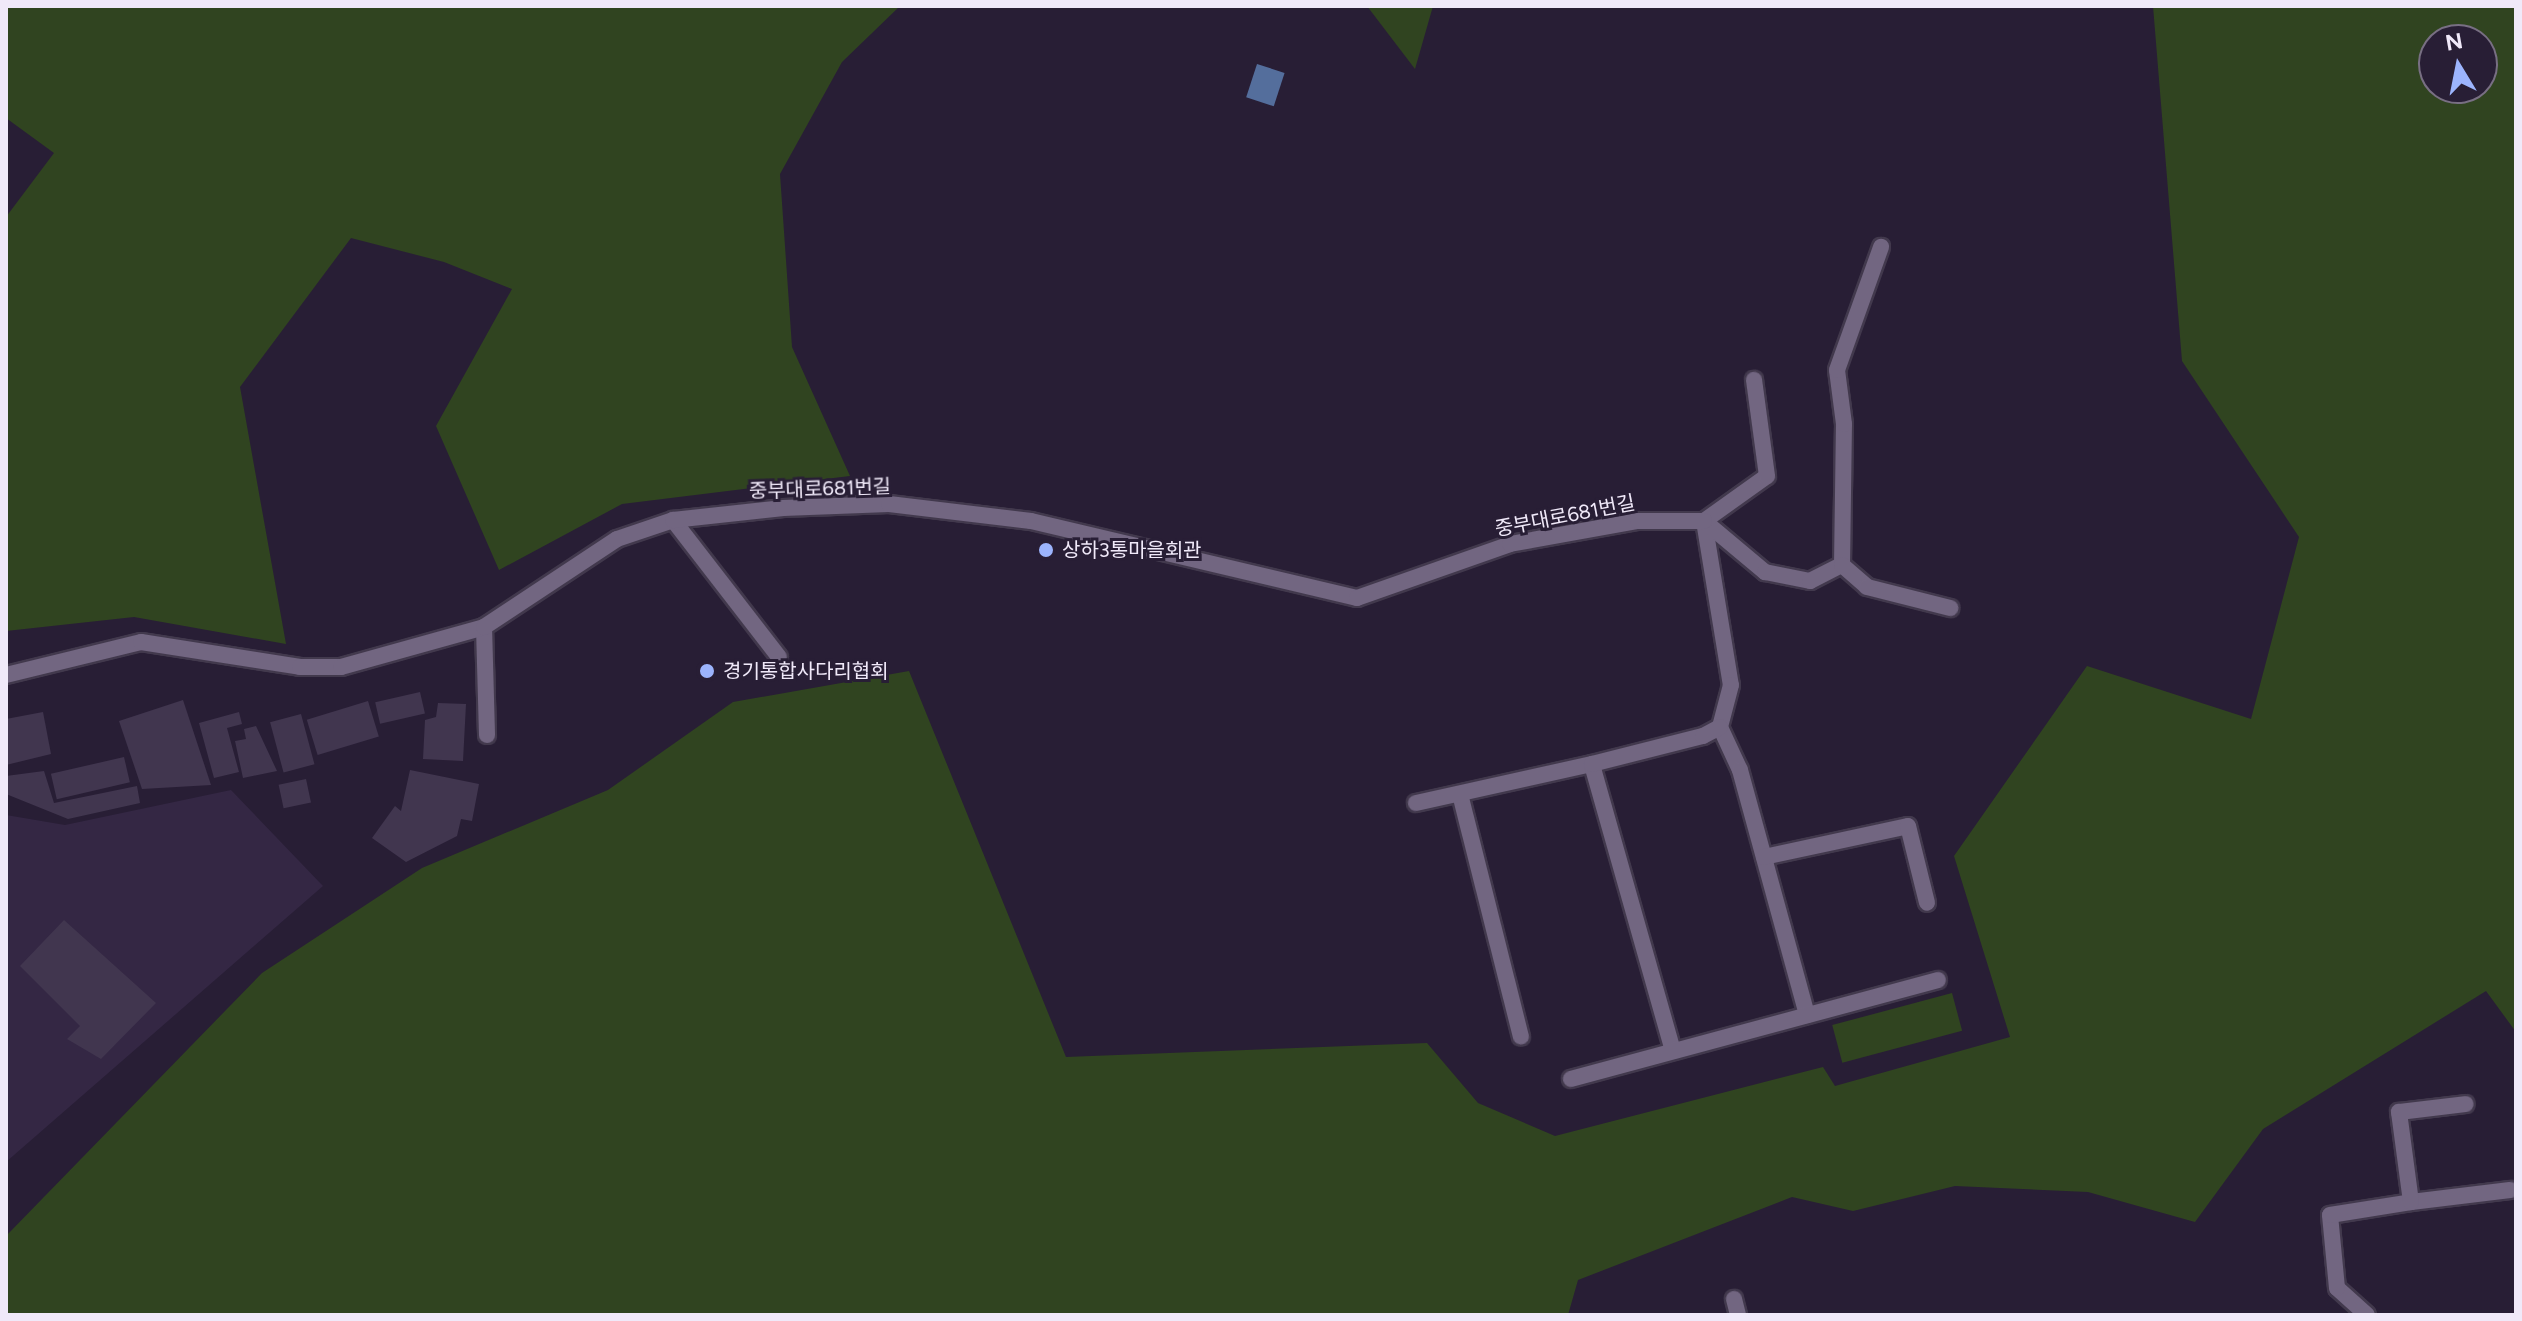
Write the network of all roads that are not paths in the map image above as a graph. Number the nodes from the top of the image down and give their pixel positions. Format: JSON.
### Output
{"nodes":[{"id":1,"x":1881,"y":247,"type":"dead end"},
{"id":2,"x":1754,"y":380,"type":"dead end"},
{"id":3,"x":673,"y":520,"type":"junction"},
{"id":4,"x":1704,"y":521,"type":"junction"},
{"id":5,"x":1842,"y":565,"type":"junction"},
{"id":6,"x":1950,"y":608,"type":"dead end"},
{"id":7,"x":484,"y":627,"type":"junction"},
{"id":8,"x":779,"y":657,"type":"dead end"},
{"id":9,"x":6,"y":675,"type":"edge"},
{"id":10,"x":1720,"y":727,"type":"junction"},
{"id":11,"x":487,"y":735,"type":"dead end"},
{"id":12,"x":1592,"y":764,"type":"junction"},
{"id":13,"x":1460,"y":794,"type":"junction"},
{"id":14,"x":1416,"y":803,"type":"dead end"},
{"id":15,"x":1764,"y":857,"type":"junction"},
{"id":16,"x":1927,"y":903,"type":"dead end"},
{"id":17,"x":1938,"y":980,"type":"dead end"},
{"id":18,"x":1807,"y":1015,"type":"junction"},
{"id":19,"x":1521,"y":1036,"type":"dead end"},
{"id":20,"x":1673,"y":1051,"type":"junction"},
{"id":21,"x":1571,"y":1079,"type":"dead end"},
{"id":22,"x":2466,"y":1104,"type":"dead end"},
{"id":23,"x":2510,"y":1190,"type":"dead end"},
{"id":24,"x":2411,"y":1202,"type":"junction"},
{"id":25,"x":2367,"y":1315,"type":"edge"}],
"edges":[{"from":1,"to":5,"type":"street"},
{"from":2,"to":4,"type":"street"},
{"from":3,"to":4,"type":"street","name":"중부대로681번길"},
{"from":3,"to":7,"type":"street","name":"중부대로681번길"},
{"from":3,"to":8,"type":"street"},
{"from":4,"to":5,"type":"street"},
{"from":4,"to":10,"type":"street"},
{"from":5,"to":6,"type":"street"},
{"from":7,"to":9,"type":"street","name":"중부대로681번길"},
{"from":7,"to":11,"type":"street"},
{"from":10,"to":12,"type":"street"},
{"from":10,"to":15,"type":"street"},
{"from":12,"to":13,"type":"street"},
{"from":12,"to":20,"type":"street"},
{"from":13,"to":14,"type":"street"},
{"from":13,"to":19,"type":"street"},
{"from":15,"to":16,"type":"street"},
{"from":15,"to":18,"type":"street"},
{"from":17,"to":18,"type":"street"},
{"from":18,"to":20,"type":"street"},
{"from":20,"to":21,"type":"street"},
{"from":22,"to":24,"type":"street"},
{"from":23,"to":24,"type":"street"},
{"from":24,"to":25,"type":"street"}]}
